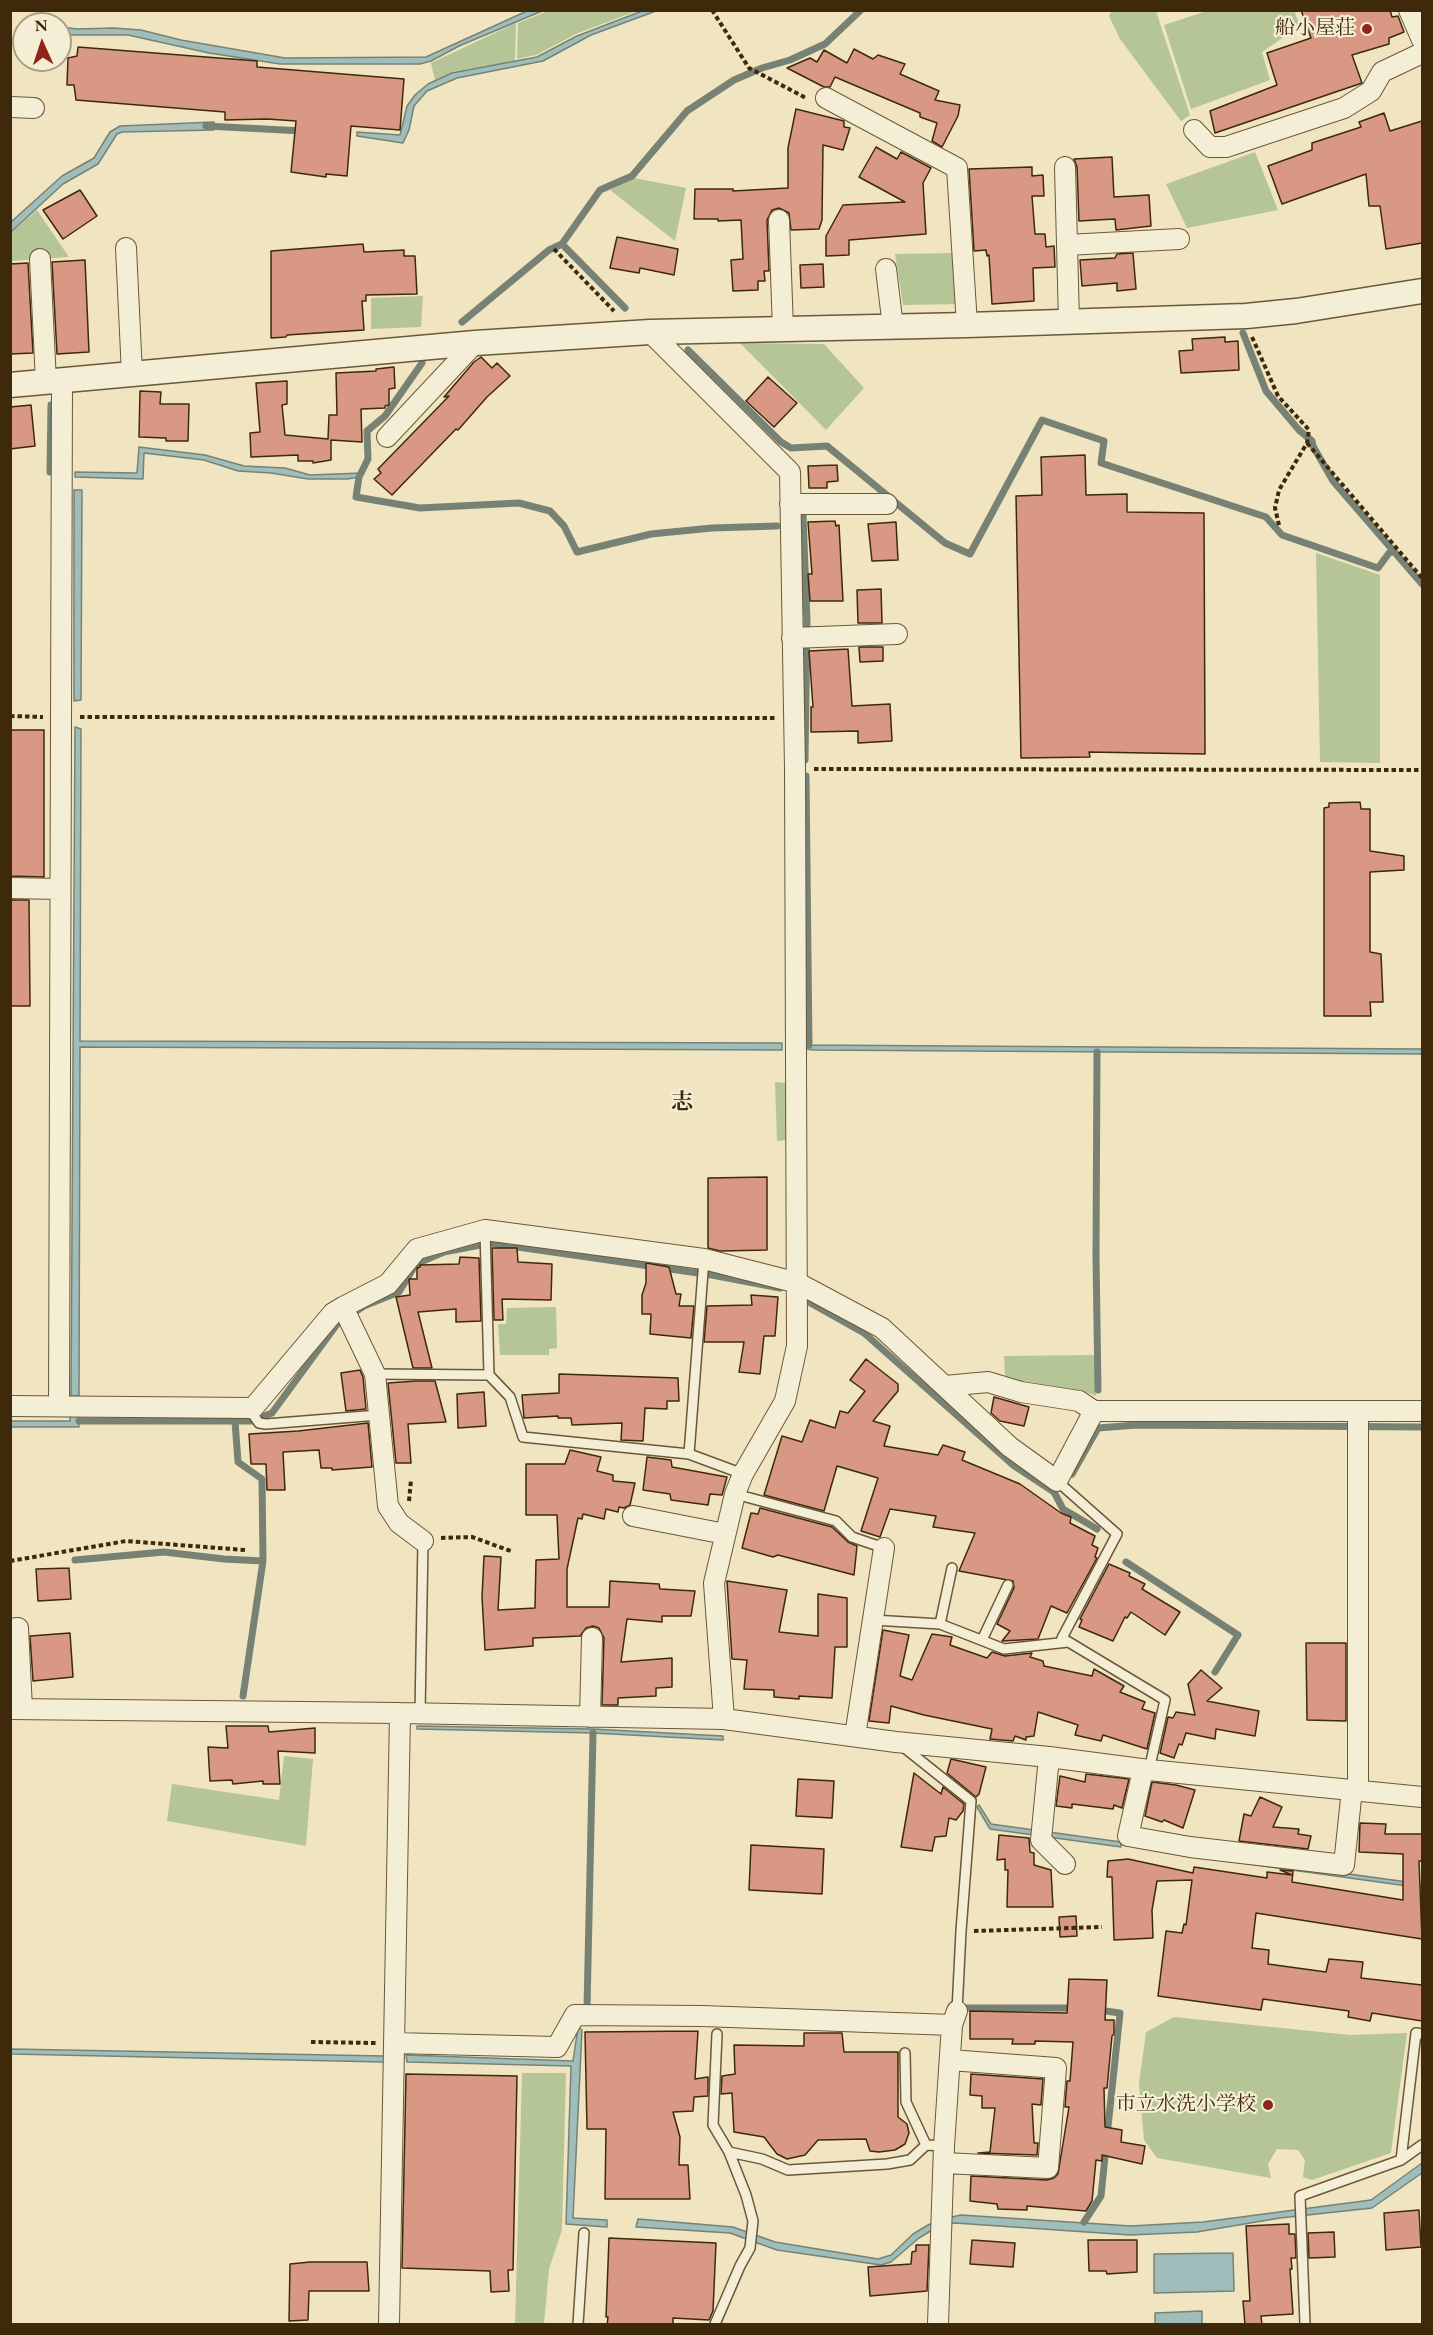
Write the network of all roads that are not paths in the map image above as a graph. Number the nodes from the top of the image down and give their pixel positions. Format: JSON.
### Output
{"nodes":[{"id":1,"x":1409,"y":10,"type":"edge"},
{"id":2,"x":1422,"y":40,"type":"edge"},
{"id":3,"x":1422,"y":53,"type":"edge"},
{"id":4,"x":819,"y":100,"type":"road end"},
{"id":5,"x":10,"y":107,"type":"edge"},
{"id":6,"x":34,"y":108,"type":"dead end"},
{"id":7,"x":1194,"y":130,"type":"dead end"},
{"id":8,"x":1065,"y":167,"type":"dead end"},
{"id":9,"x":779,"y":220,"type":"dead end"},
{"id":10,"x":1179,"y":239,"type":"dead end"},
{"id":11,"x":1067,"y":245,"type":"junction"},
{"id":12,"x":126,"y":248,"type":"dead end"},
{"id":13,"x":40,"y":259,"type":"dead end"},
{"id":14,"x":886,"y":269,"type":"dead end"},
{"id":15,"x":1422,"y":291,"type":"edge"},
{"id":16,"x":1069,"y":322,"type":"junction"},
{"id":17,"x":967,"y":326,"type":"junction"},
{"id":18,"x":893,"y":327,"type":"junction"},
{"id":19,"x":783,"y":329,"type":"junction"},
{"id":20,"x":640,"y":332,"type":"junction"},
{"id":21,"x":475,"y":343,"type":"junction"},
{"id":22,"x":132,"y":374,"type":"junction"},
{"id":23,"x":54,"y":382,"type":"junction"},
{"id":24,"x":10,"y":386,"type":"edge"},
{"id":25,"x":387,"y":437,"type":"dead end"},
{"id":26,"x":790,"y":504,"type":"junction"},
{"id":27,"x":887,"y":504,"type":"dead end"},
{"id":28,"x":897,"y":634,"type":"dead end"},
{"id":29,"x":792,"y":638,"type":"junction"},
{"id":30,"x":10,"y":888,"type":"edge"},
{"id":31,"x":60,"y":890,"type":"junction"},
{"id":32,"x":484,"y":1230,"type":"junction"},
{"id":33,"x":704,"y":1259,"type":"junction"},
{"id":34,"x":798,"y":1283,"type":"junction"},
{"id":35,"x":343,"y":1307,"type":"junction"},
{"id":36,"x":375,"y":1374,"type":"junction"},
{"id":37,"x":489,"y":1375,"type":"junction"},
{"id":38,"x":945,"y":1386,"type":"junction"},
{"id":39,"x":10,"y":1406,"type":"edge"},
{"id":40,"x":59,"y":1406,"type":"junction"},
{"id":41,"x":253,"y":1408,"type":"junction"},
{"id":42,"x":1094,"y":1411,"type":"junction"},
{"id":43,"x":1358,"y":1411,"type":"junction"},
{"id":44,"x":1422,"y":1411,"type":"edge"},
{"id":45,"x":379,"y":1415,"type":"junction"},
{"id":46,"x":688,"y":1454,"type":"junction"},
{"id":47,"x":743,"y":1474,"type":"junction"},
{"id":48,"x":1057,"y":1481,"type":"junction"},
{"id":49,"x":735,"y":1494,"type":"junction"},
{"id":50,"x":633,"y":1516,"type":"dead end"},
{"id":51,"x":725,"y":1534,"type":"junction"},
{"id":52,"x":423,"y":1541,"type":"joint"},
{"id":53,"x":884,"y":1548,"type":"joint"},
{"id":54,"x":952,"y":1568,"type":"dead end"},
{"id":55,"x":1008,"y":1585,"type":"dead end"},
{"id":56,"x":873,"y":1620,"type":"junction"},
{"id":57,"x":940,"y":1624,"type":"junction"},
{"id":58,"x":10,"y":1629,"type":"edge"},
{"id":59,"x":592,"y":1638,"type":"dead end"},
{"id":60,"x":982,"y":1640,"type":"junction"},
{"id":61,"x":1068,"y":1642,"type":"junction"},
{"id":62,"x":16,"y":1709,"type":"edge"},
{"id":63,"x":400,"y":1713,"type":"junction"},
{"id":64,"x":420,"y":1713,"type":"junction"},
{"id":65,"x":590,"y":1717,"type":"junction"},
{"id":66,"x":724,"y":1719,"type":"junction"},
{"id":67,"x":855,"y":1736,"type":"junction"},
{"id":68,"x":896,"y":1742,"type":"junction"},
{"id":69,"x":1049,"y":1757,"type":"junction"},
{"id":70,"x":1146,"y":1770,"type":"junction"},
{"id":71,"x":1355,"y":1790,"type":"junction"},
{"id":72,"x":1422,"y":1797,"type":"edge"},
{"id":73,"x":1065,"y":1864,"type":"dead end"},
{"id":74,"x":955,"y":2018,"type":"junction"},
{"id":75,"x":717,"y":2034,"type":"dead end"},
{"id":76,"x":1422,"y":2034,"type":"edge"},
{"id":77,"x":394,"y":2043,"type":"junction"},
{"id":78,"x":905,"y":2053,"type":"dead end"},
{"id":79,"x":950,"y":2060,"type":"junction"},
{"id":80,"x":1422,"y":2145,"type":"edge"},
{"id":81,"x":938,"y":2151,"type":"junction"},
{"id":82,"x":729,"y":2152,"type":"junction"},
{"id":83,"x":1401,"y":2160,"type":"junction"},
{"id":84,"x":584,"y":2233,"type":"dead end"},
{"id":85,"x":389,"y":2325,"type":"edge"},
{"id":86,"x":578,"y":2325,"type":"edge"},
{"id":87,"x":715,"y":2325,"type":"edge"},
{"id":88,"x":938,"y":2325,"type":"edge"},
{"id":89,"x":1305,"y":2325,"type":"edge"}],
"edges":[{"from":1,"to":2,"type":"street"},
{"from":3,"to":7,"type":"street"},
{"from":4,"to":17,"type":"street"},
{"from":5,"to":6,"type":"street"},
{"from":8,"to":11,"type":"street"},
{"from":9,"to":19,"type":"street"},
{"from":10,"to":11,"type":"street"},
{"from":11,"to":16,"type":"street"},
{"from":12,"to":22,"type":"street"},
{"from":13,"to":23,"type":"street"},
{"from":14,"to":18,"type":"street"},
{"from":15,"to":16,"type":"street"},
{"from":16,"to":17,"type":"street"},
{"from":17,"to":18,"type":"street"},
{"from":18,"to":19,"type":"street"},
{"from":19,"to":20,"type":"street"},
{"from":20,"to":21,"type":"street"},
{"from":20,"to":26,"type":"street"},
{"from":21,"to":22,"type":"street"},
{"from":21,"to":25,"type":"street"},
{"from":22,"to":23,"type":"street"},
{"from":23,"to":24,"type":"street"},
{"from":23,"to":31,"type":"street"},
{"from":26,"to":27,"type":"street"},
{"from":26,"to":29,"type":"street"},
{"from":28,"to":29,"type":"street"},
{"from":29,"to":34,"type":"street"},
{"from":30,"to":31,"type":"street"},
{"from":31,"to":40,"type":"street"},
{"from":32,"to":33,"type":"street"},
{"from":32,"to":35,"type":"street"},
{"from":32,"to":37,"type":"lane"},
{"from":33,"to":34,"type":"street"},
{"from":33,"to":46,"type":"lane"},
{"from":34,"to":38,"type":"street"},
{"from":34,"to":47,"type":"street"},
{"from":35,"to":36,"type":"street"},
{"from":35,"to":41,"type":"street"},
{"from":36,"to":37,"type":"lane"},
{"from":36,"to":45,"type":"street"},
{"from":37,"to":46,"type":"lane"},
{"from":38,"to":42,"type":"street"},
{"from":38,"to":48,"type":"street"},
{"from":39,"to":40,"type":"street"},
{"from":40,"to":41,"type":"street"},
{"from":41,"to":45,"type":"lane"},
{"from":42,"to":43,"type":"street"},
{"from":42,"to":48,"type":"street"},
{"from":43,"to":44,"type":"street"},
{"from":43,"to":71,"type":"street"},
{"from":45,"to":52,"type":"street"},
{"from":46,"to":47,"type":"lane"},
{"from":47,"to":49,"type":"street"},
{"from":48,"to":61,"type":"lane"},
{"from":49,"to":51,"type":"street"},
{"from":49,"to":53,"type":"lane"},
{"from":50,"to":51,"type":"street"},
{"from":51,"to":66,"type":"street"},
{"from":52,"to":64,"type":"lane"},
{"from":53,"to":56,"type":"street"},
{"from":54,"to":57,"type":"lane"},
{"from":55,"to":60,"type":"lane"},
{"from":56,"to":57,"type":"lane"},
{"from":56,"to":67,"type":"street"},
{"from":57,"to":60,"type":"lane"},
{"from":58,"to":62,"type":"street"},
{"from":59,"to":65,"type":"street"},
{"from":60,"to":61,"type":"lane"},
{"from":61,"to":70,"type":"lane"},
{"from":62,"to":63,"type":"street"},
{"from":63,"to":64,"type":"street"},
{"from":63,"to":77,"type":"street"},
{"from":64,"to":65,"type":"street"},
{"from":65,"to":66,"type":"street"},
{"from":66,"to":67,"type":"street"},
{"from":67,"to":68,"type":"street"},
{"from":68,"to":69,"type":"street"},
{"from":68,"to":74,"type":"lane"},
{"from":69,"to":70,"type":"street"},
{"from":69,"to":73,"type":"street"},
{"from":70,"to":71,"type":"street"},
{"from":70,"to":71,"type":"street"},
{"from":71,"to":72,"type":"street"},
{"from":74,"to":77,"type":"street"},
{"from":74,"to":79,"type":"street"},
{"from":75,"to":82,"type":"lane"},
{"from":76,"to":83,"type":"lane"},
{"from":77,"to":85,"type":"street"},
{"from":78,"to":81,"type":"lane"},
{"from":79,"to":81,"type":"street"},
{"from":79,"to":81,"type":"street"},
{"from":80,"to":83,"type":"lane"},
{"from":81,"to":82,"type":"lane"},
{"from":81,"to":88,"type":"street"},
{"from":82,"to":87,"type":"lane"},
{"from":83,"to":89,"type":"lane"},
{"from":84,"to":86,"type":"lane"}]}
